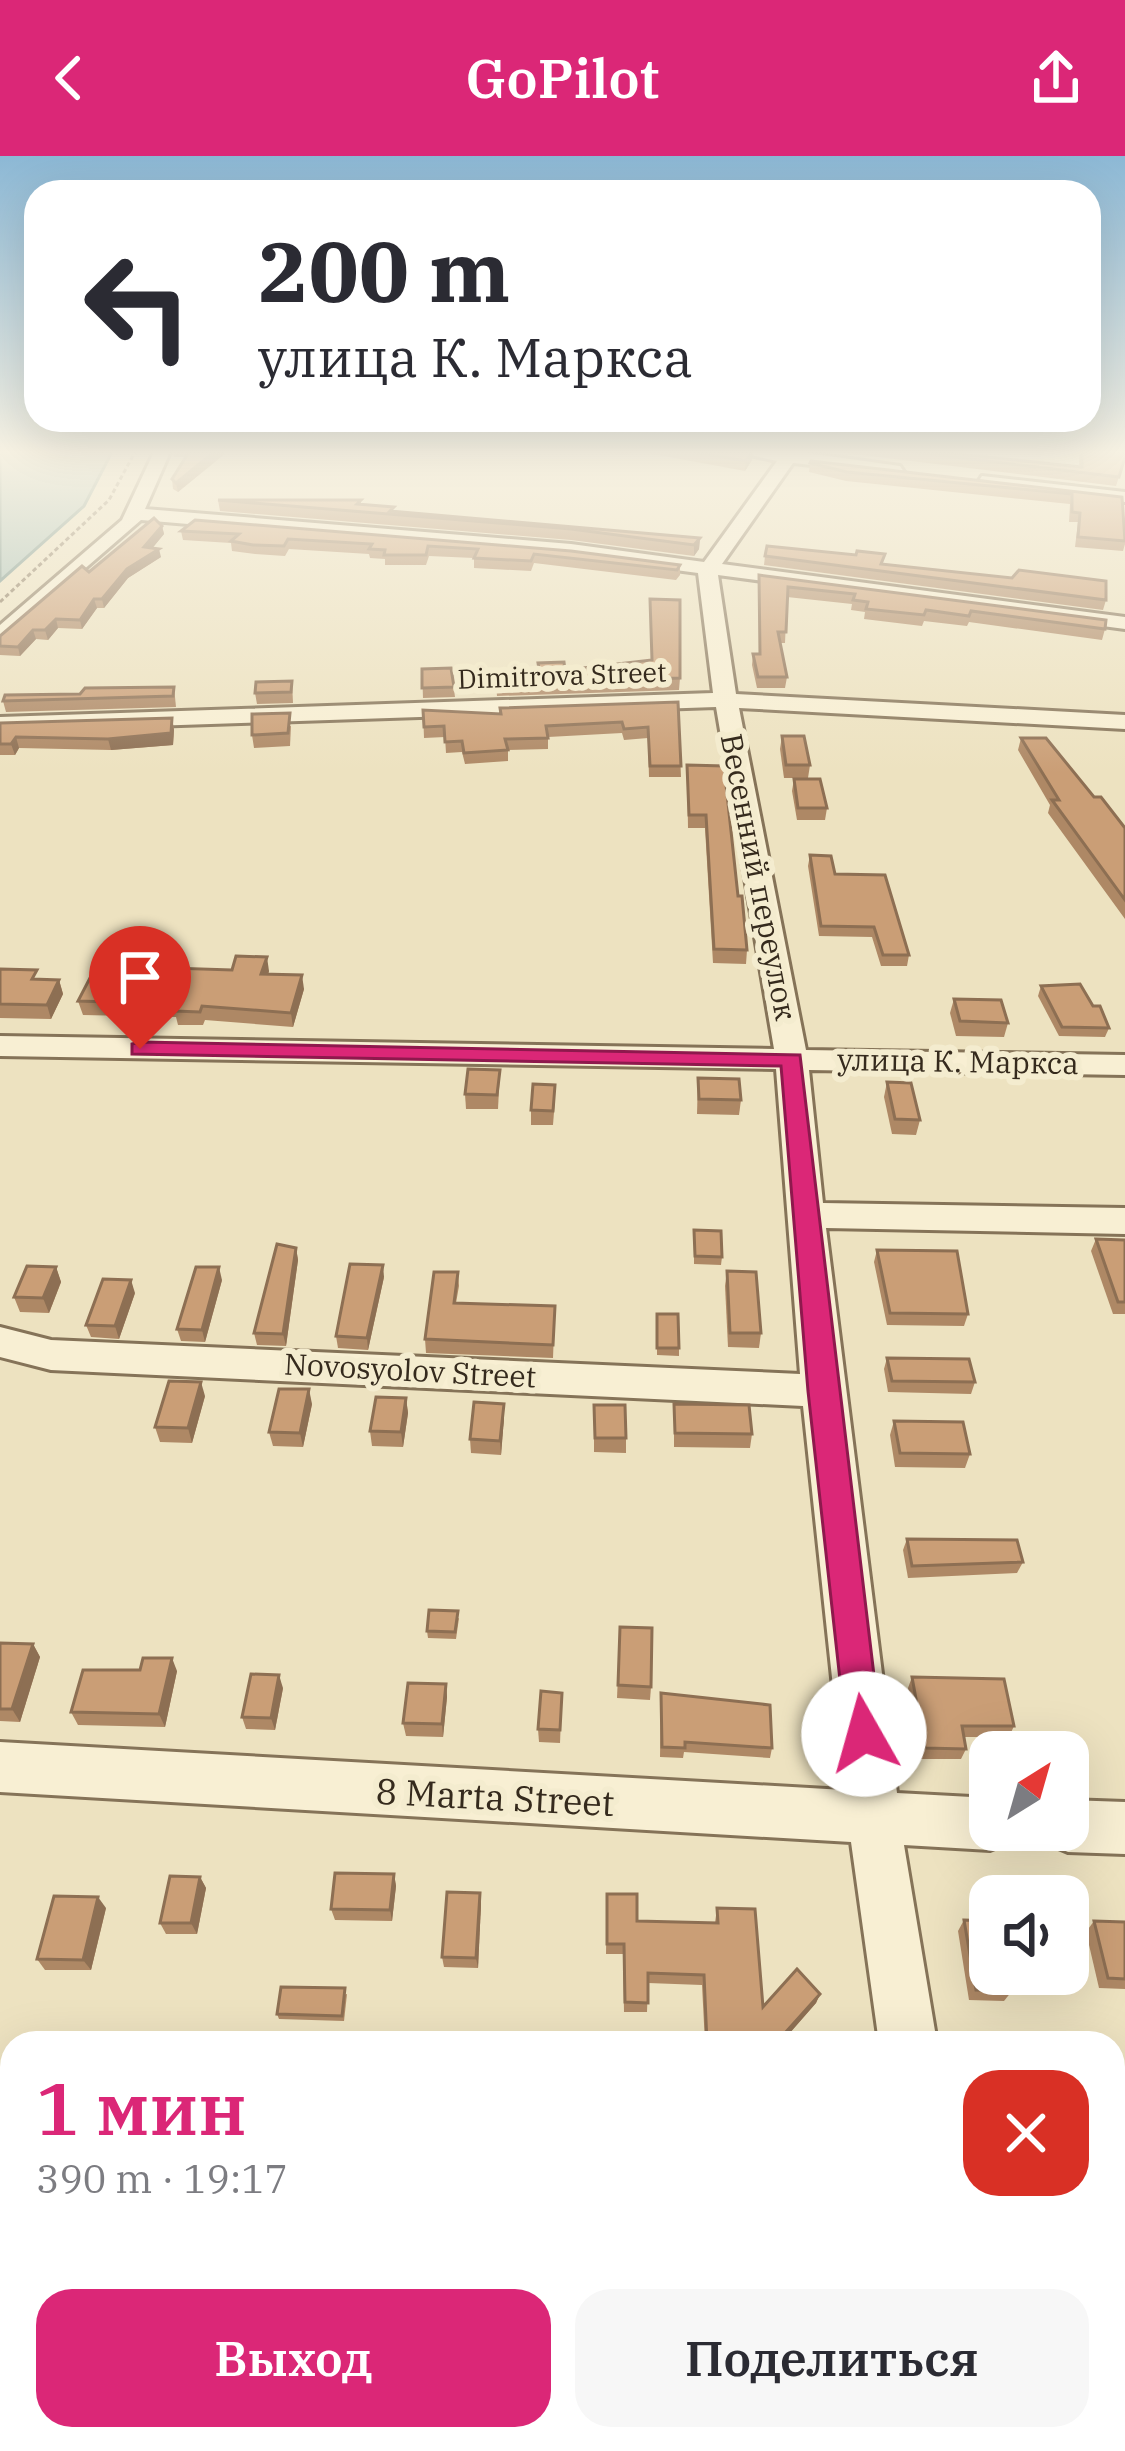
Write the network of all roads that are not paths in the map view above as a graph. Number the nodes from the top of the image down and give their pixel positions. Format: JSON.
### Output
{"nodes":[{"id":1,"x":80,"y":559,"type":"edge"},
{"id":2,"x":633,"y":559,"type":"edge"},
{"id":3,"x":716,"y":559,"type":"edge"},
{"id":4,"x":708,"y":570,"type":"junction"},
{"id":5,"x":1125,"y":623,"type":"edge"},
{"id":6,"x":0,"y":636,"type":"edge"},
{"id":7,"x":725,"y":700,"type":"junction"},
{"id":8,"x":1125,"y":722,"type":"edge"},
{"id":9,"x":0,"y":724,"type":"edge"},
{"id":10,"x":0,"y":1046,"type":"edge"},
{"id":11,"x":792,"y":1060,"type":"junction"},
{"id":12,"x":1125,"y":1065,"type":"edge"},
{"id":13,"x":807,"y":1215,"type":"junction"},
{"id":14,"x":1125,"y":1221,"type":"edge"},
{"id":15,"x":0,"y":1342,"type":"edge"},
{"id":16,"x":822,"y":1391,"type":"junction"},
{"id":17,"x":0,"y":1768,"type":"edge"},
{"id":18,"x":874,"y":1820,"type":"junction"},
{"id":19,"x":969,"y":1823,"type":"edge"},
{"id":20,"x":1089,"y":1827,"type":"edge"},
{"id":21,"x":1125,"y":1828,"type":"edge"},
{"id":22,"x":906,"y":2031,"type":"edge"}],
"edges":[{"from":1,"to":6,"type":"street"},
{"from":2,"to":4,"type":"street"},
{"from":3,"to":4,"type":"street"},
{"from":4,"to":5,"type":"street"},
{"from":4,"to":7,"type":"street","name":"Весенний переулок"},
{"from":7,"to":8,"type":"street","name":"Dimitrova Street"},
{"from":7,"to":9,"type":"street","name":"Dimitrova Street"},
{"from":7,"to":11,"type":"street","name":"Весенний переулок"},
{"from":10,"to":11,"type":"street","name":"улица К. Маркса"},
{"from":11,"to":12,"type":"street","name":"улица К. Маркса"},
{"from":11,"to":13,"type":"street","name":"Весенний переулок"},
{"from":13,"to":14,"type":"street"},
{"from":13,"to":16,"type":"street","name":"Весенний переулок"},
{"from":15,"to":16,"type":"street","name":"Novosyolov Street"},
{"from":16,"to":18,"type":"street","name":"Весенний переулок"},
{"from":17,"to":18,"type":"street","name":"8 Marta Street"},
{"from":18,"to":19,"type":"street","name":"8 Marta Street"},
{"from":18,"to":22,"type":"street","name":"Весенний переулок"},
{"from":20,"to":21,"type":"street"}]}
